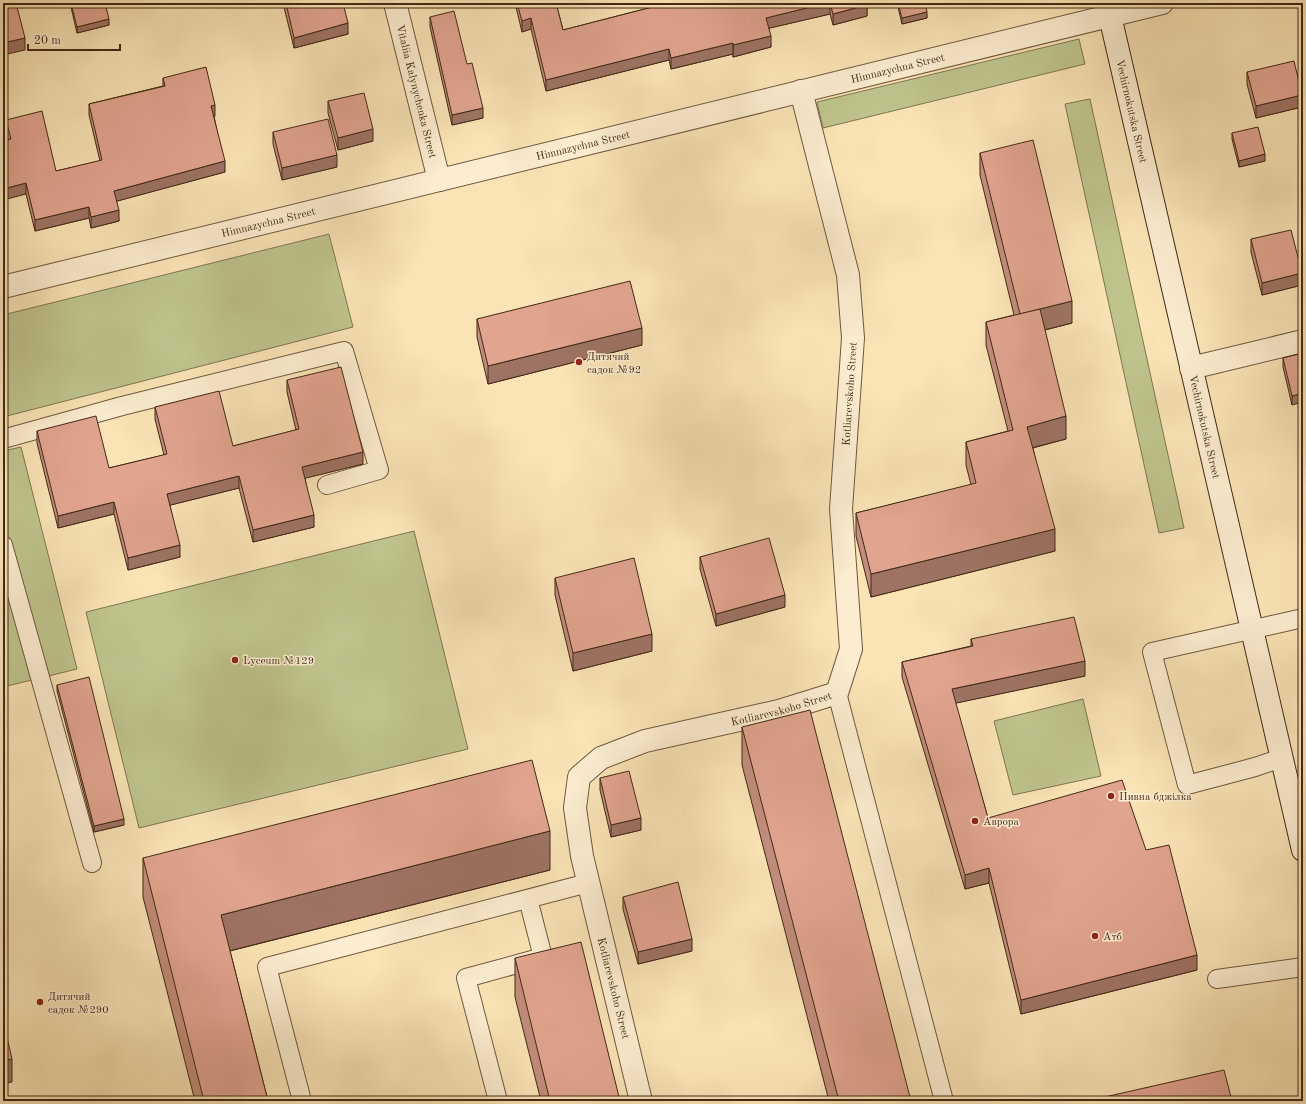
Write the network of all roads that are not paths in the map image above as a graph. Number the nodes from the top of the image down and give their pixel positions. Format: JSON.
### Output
{"nodes":[{"id":1,"x":395,"y":3,"type":"edge"},
{"id":2,"x":1162,"y":3,"type":"edge"},
{"id":3,"x":1108,"y":9,"type":"edge"},
{"id":4,"x":801,"y":92,"type":"junction"},
{"id":5,"x":440,"y":180,"type":"junction"},
{"id":6,"x":3,"y":287,"type":"edge"},
{"id":7,"x":1303,"y":341,"type":"edge"},
{"id":8,"x":1191,"y":368,"type":"junction"},
{"id":9,"x":3,"y":439,"type":"edge"},
{"id":10,"x":327,"y":485,"type":"dead end"},
{"id":11,"x":3,"y":545,"type":"edge"},
{"id":12,"x":1303,"y":618,"type":"edge"},
{"id":13,"x":1252,"y":630,"type":"junction"},
{"id":14,"x":837,"y":693,"type":"junction"},
{"id":15,"x":1282,"y":758,"type":"junction"},
{"id":16,"x":1303,"y":850,"type":"edge"},
{"id":17,"x":92,"y":863,"type":"dead end"},
{"id":18,"x":588,"y":883,"type":"junction"},
{"id":19,"x":528,"y":899,"type":"junction"},
{"id":20,"x":1303,"y":967,"type":"edge"},
{"id":21,"x":1217,"y":979,"type":"dead end"},
{"id":22,"x":302,"y":1101,"type":"edge"},
{"id":23,"x":498,"y":1101,"type":"edge"},
{"id":24,"x":641,"y":1101,"type":"edge"},
{"id":25,"x":944,"y":1101,"type":"edge"}],
"edges":[{"from":1,"to":5,"type":"street","name":"Vitaliia Kalynychenka Street"},
{"from":2,"to":3,"type":"street","name":"Himnazychna Street"},
{"from":3,"to":4,"type":"street","name":"Himnazychna Street"},
{"from":3,"to":8,"type":"street","name":"Vechirnokutska Street"},
{"from":4,"to":5,"type":"street","name":"Himnazychna Street"},
{"from":4,"to":14,"type":"street","name":"Kotliarevskoho Street"},
{"from":5,"to":6,"type":"street","name":"Himnazychna Street"},
{"from":7,"to":8,"type":"street"},
{"from":8,"to":13,"type":"street","name":"Vechirnokutska Street"},
{"from":9,"to":10,"type":"lane"},
{"from":11,"to":17,"type":"lane"},
{"from":12,"to":13,"type":"lane"},
{"from":13,"to":15,"type":"street","name":"Vechirnokutska Street"},
{"from":13,"to":15,"type":"lane"},
{"from":14,"to":18,"type":"street","name":"Kotliarevskoho Street"},
{"from":14,"to":25,"type":"lane"},
{"from":15,"to":16,"type":"street","name":"Vechirnokutska Street"},
{"from":18,"to":19,"type":"lane"},
{"from":18,"to":24,"type":"street","name":"Kotliarevskoho Street"},
{"from":19,"to":22,"type":"lane"},
{"from":19,"to":23,"type":"lane"},
{"from":20,"to":21,"type":"lane"}]}
